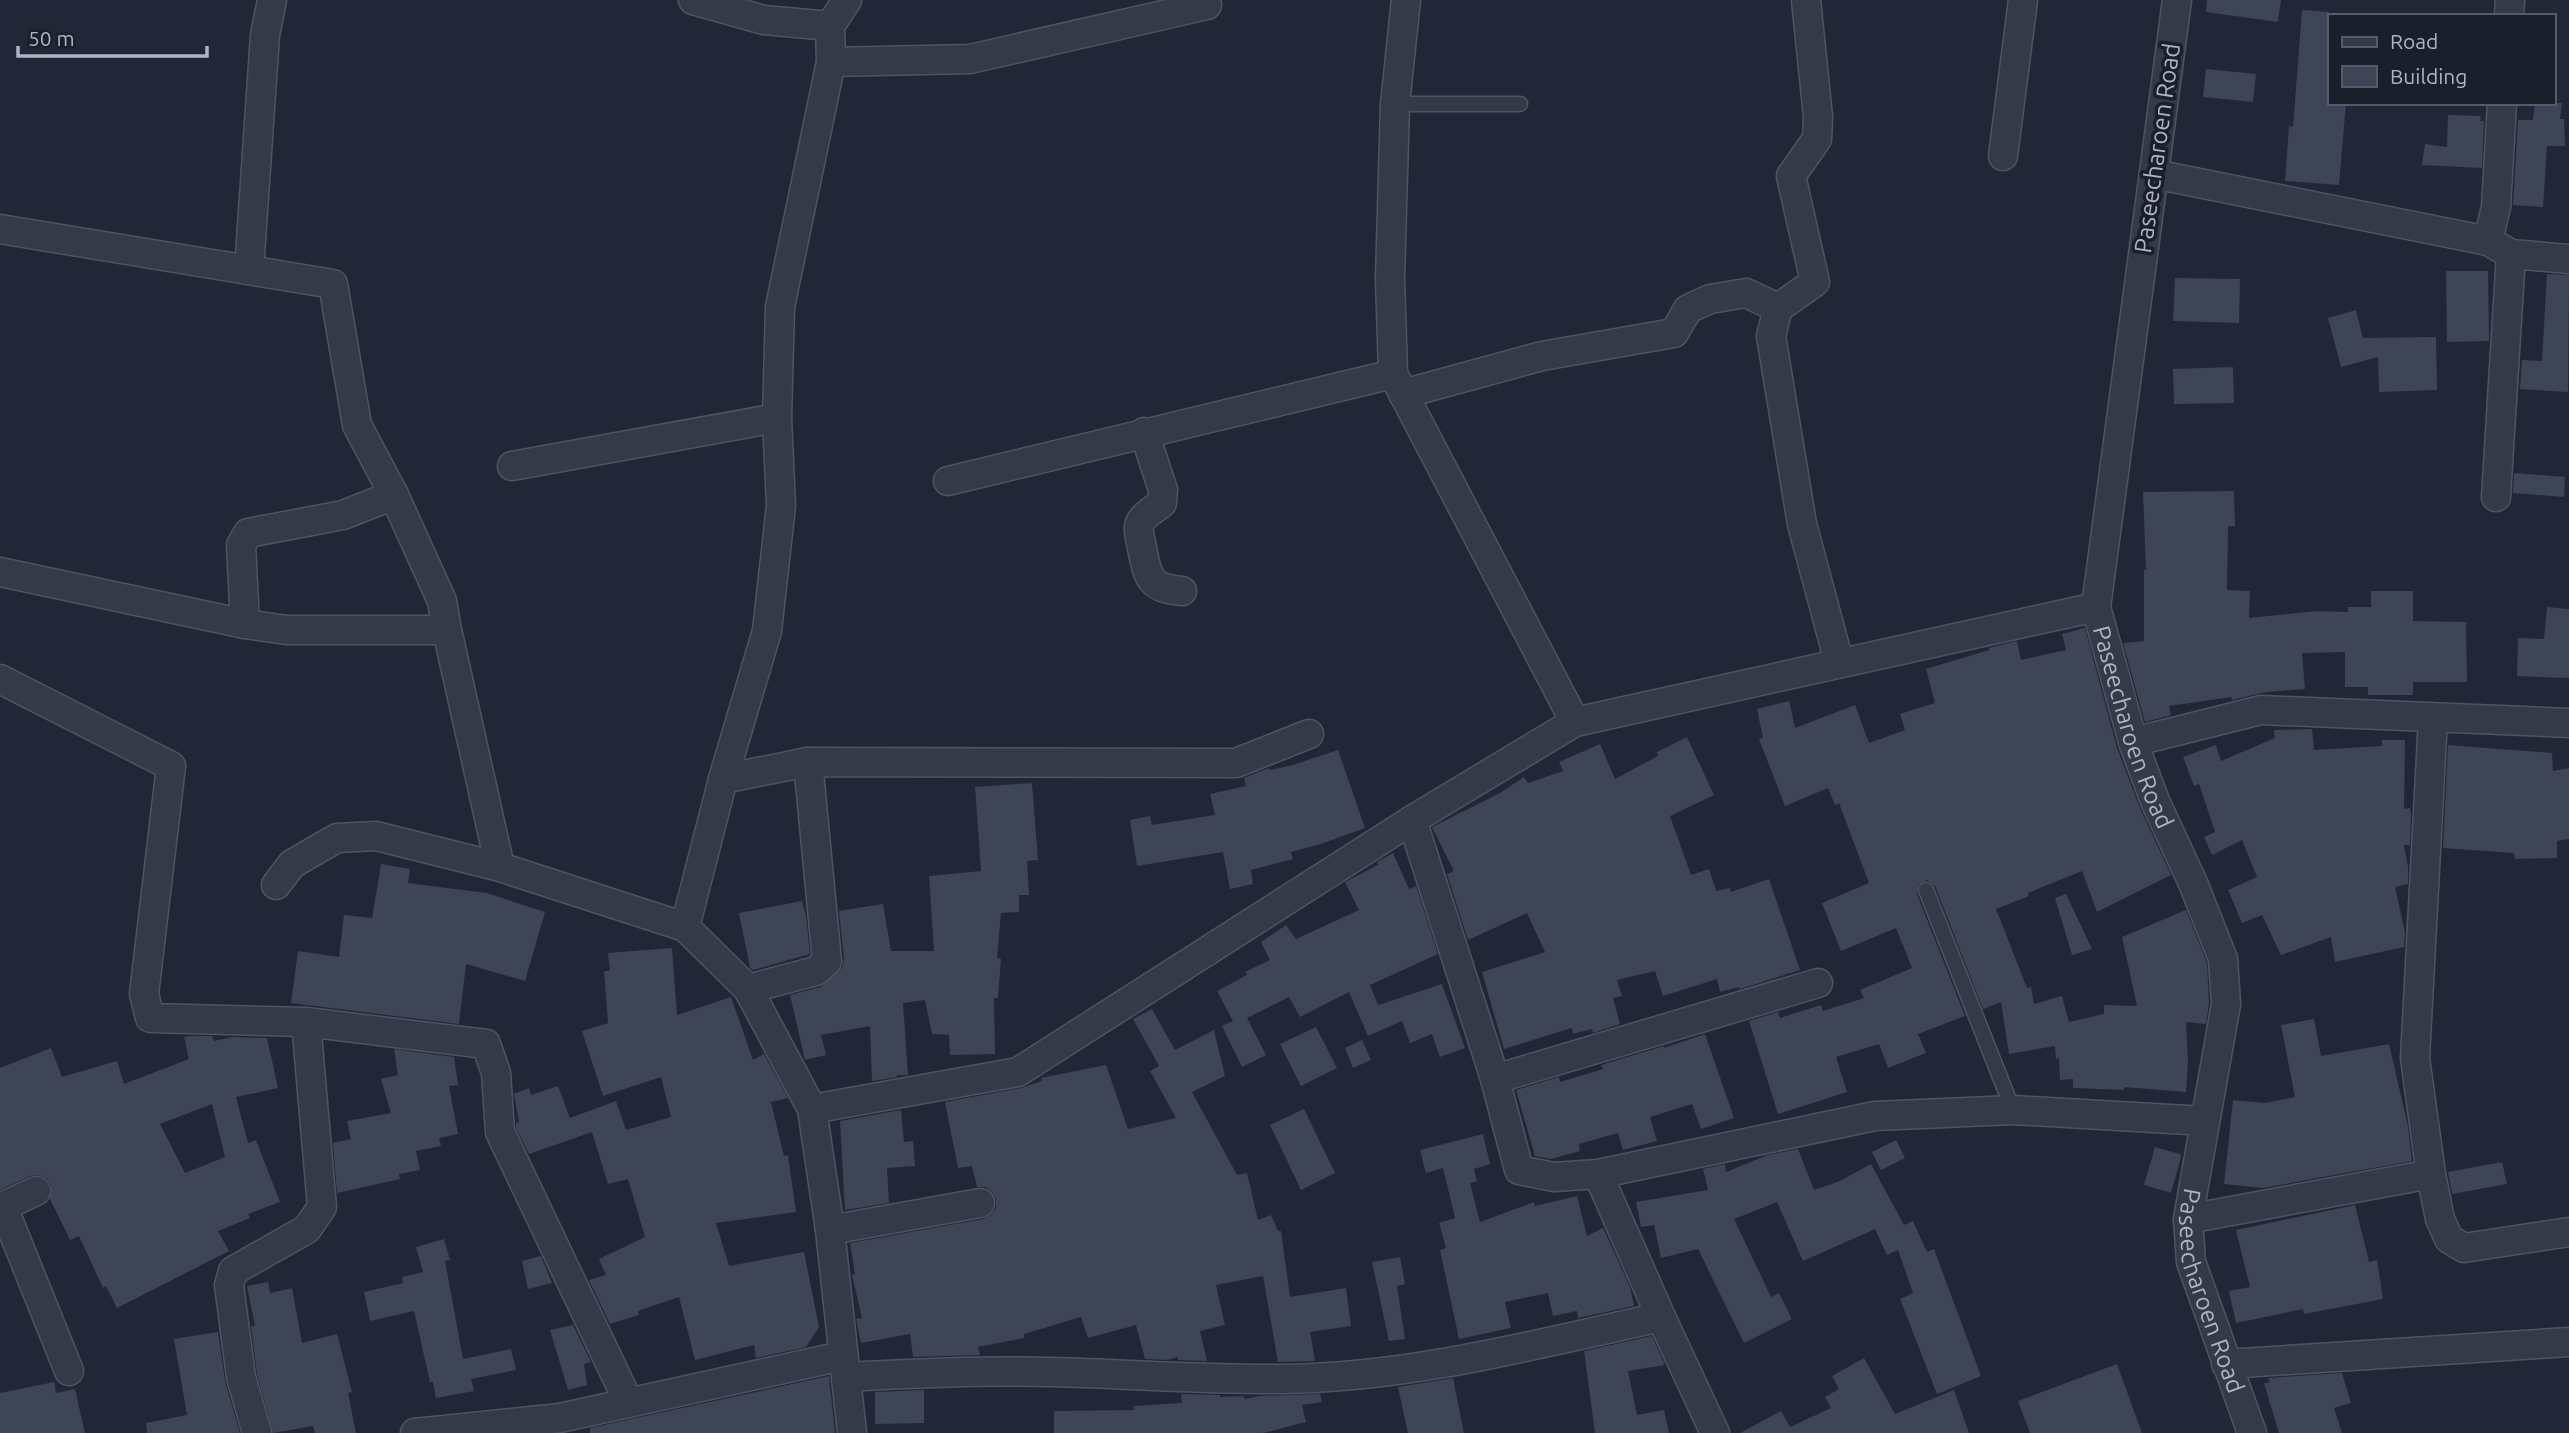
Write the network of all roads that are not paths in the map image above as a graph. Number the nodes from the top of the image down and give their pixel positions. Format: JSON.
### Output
{"nodes":[{"id":1,"x":272,"y":0,"type":"edge"},
{"id":2,"x":693,"y":0,"type":"edge"},
{"id":3,"x":847,"y":0,"type":"edge"},
{"id":4,"x":1406,"y":0,"type":"edge"},
{"id":5,"x":1806,"y":0,"type":"edge"},
{"id":6,"x":2023,"y":0,"type":"edge"},
{"id":7,"x":2177,"y":0,"type":"edge"},
{"id":8,"x":1206,"y":5,"type":"dead end"},
{"id":9,"x":830,"y":26,"type":"junction"},
{"id":10,"x":831,"y":62,"type":"junction"},
{"id":11,"x":1395,"y":104,"type":"junction"},
{"id":12,"x":1520,"y":104,"type":"dead end"},
{"id":13,"x":2502,"y":105,"type":"edge"},
{"id":14,"x":2003,"y":156,"type":"dead end"},
{"id":15,"x":2154,"y":174,"type":"junction"},
{"id":16,"x":1,"y":234,"type":"edge"},
{"id":17,"x":2500,"y":248,"type":"junction"},
{"id":18,"x":2569,"y":259,"type":"edge"},
{"id":19,"x":249,"y":270,"type":"junction"},
{"id":20,"x":1778,"y":308,"type":"junction"},
{"id":21,"x":1398,"y":384,"type":"junction"},
{"id":22,"x":777,"y":418,"type":"junction"},
{"id":23,"x":1144,"y":432,"type":"junction"},
{"id":24,"x":512,"y":466,"type":"dead end"},
{"id":25,"x":948,"y":481,"type":"dead end"},
{"id":26,"x":394,"y":495,"type":"junction"},
{"id":27,"x":2496,"y":497,"type":"dead end"},
{"id":28,"x":0,"y":572,"type":"edge"},
{"id":29,"x":1182,"y":592,"type":"dead end"},
{"id":30,"x":2096,"y":607,"type":"junction"},
{"id":31,"x":245,"y":624,"type":"junction"},
{"id":32,"x":447,"y":631,"type":"junction"},
{"id":33,"x":1839,"y":662,"type":"junction"},
{"id":34,"x":0,"y":679,"type":"edge"},
{"id":35,"x":2433,"y":718,"type":"junction"},
{"id":36,"x":1576,"y":722,"type":"junction"},
{"id":37,"x":2569,"y":723,"type":"edge"},
{"id":38,"x":1309,"y":734,"type":"dead end"},
{"id":39,"x":2133,"y":742,"type":"junction"},
{"id":40,"x":808,"y":762,"type":"junction"},
{"id":41,"x":723,"y":779,"type":"junction"},
{"id":42,"x":1412,"y":821,"type":"junction"},
{"id":43,"x":500,"y":867,"type":"junction"},
{"id":44,"x":276,"y":885,"type":"dead end"},
{"id":45,"x":1926,"y":890,"type":"dead end"},
{"id":46,"x":685,"y":927,"type":"junction"},
{"id":47,"x":1818,"y":983,"type":"dead end"},
{"id":48,"x":748,"y":989,"type":"junction"},
{"id":49,"x":306,"y":1022,"type":"junction"},
{"id":50,"x":1495,"y":1079,"type":"junction"},
{"id":51,"x":812,"y":1109,"type":"junction"},
{"id":52,"x":2013,"y":1110,"type":"junction"},
{"id":53,"x":2205,"y":1121,"type":"junction"},
{"id":54,"x":1598,"y":1174,"type":"junction"},
{"id":55,"x":2431,"y":1174,"type":"junction"},
{"id":56,"x":36,"y":1191,"type":"dead end"},
{"id":57,"x":980,"y":1203,"type":"dead end"},
{"id":58,"x":1,"y":1207,"type":"edge"},
{"id":59,"x":2188,"y":1219,"type":"junction"},
{"id":60,"x":830,"y":1230,"type":"junction"},
{"id":61,"x":2569,"y":1232,"type":"edge"},
{"id":62,"x":1661,"y":1317,"type":"junction"},
{"id":63,"x":2569,"y":1342,"type":"edge"},
{"id":64,"x":2226,"y":1364,"type":"junction"},
{"id":65,"x":844,"y":1366,"type":"junction"},
{"id":66,"x":69,"y":1370,"type":"dead end"},
{"id":67,"x":629,"y":1403,"type":"junction"},
{"id":68,"x":257,"y":1433,"type":"edge"},
{"id":69,"x":415,"y":1433,"type":"edge"},
{"id":70,"x":852,"y":1433,"type":"edge"},
{"id":71,"x":1715,"y":1433,"type":"edge"},
{"id":72,"x":2252,"y":1433,"type":"edge"}],
"edges":[{"from":1,"to":19,"type":"street"},
{"from":2,"to":9,"type":"street"},
{"from":3,"to":9,"type":"street"},
{"from":4,"to":11,"type":"street"},
{"from":5,"to":20,"type":"street"},
{"from":6,"to":14,"type":"street"},
{"from":7,"to":15,"type":"street","name":"Paseecharoen Road"},
{"from":8,"to":10,"type":"street"},
{"from":9,"to":10,"type":"street"},
{"from":10,"to":22,"type":"street"},
{"from":11,"to":12,"type":"lane"},
{"from":11,"to":21,"type":"street"},
{"from":13,"to":17,"type":"street"},
{"from":15,"to":17,"type":"street"},
{"from":15,"to":30,"type":"street","name":"Paseecharoen Road"},
{"from":16,"to":19,"type":"street"},
{"from":17,"to":18,"type":"street"},
{"from":17,"to":27,"type":"street"},
{"from":19,"to":26,"type":"street"},
{"from":20,"to":21,"type":"street"},
{"from":20,"to":33,"type":"street"},
{"from":21,"to":23,"type":"street"},
{"from":21,"to":36,"type":"street"},
{"from":22,"to":24,"type":"street"},
{"from":22,"to":41,"type":"street"},
{"from":23,"to":25,"type":"street"},
{"from":23,"to":29,"type":"street"},
{"from":26,"to":31,"type":"street"},
{"from":26,"to":32,"type":"street"},
{"from":28,"to":31,"type":"street"},
{"from":30,"to":33,"type":"street"},
{"from":30,"to":39,"type":"street","name":"Paseecharoen Road"},
{"from":31,"to":32,"type":"street"},
{"from":32,"to":43,"type":"street"},
{"from":33,"to":36,"type":"street"},
{"from":34,"to":49,"type":"street"},
{"from":35,"to":37,"type":"street"},
{"from":35,"to":39,"type":"street"},
{"from":35,"to":55,"type":"street"},
{"from":36,"to":42,"type":"street"},
{"from":38,"to":40,"type":"street"},
{"from":39,"to":53,"type":"street","name":"Paseecharoen Road"},
{"from":40,"to":41,"type":"street"},
{"from":40,"to":48,"type":"street"},
{"from":41,"to":46,"type":"street"},
{"from":42,"to":50,"type":"street"},
{"from":42,"to":51,"type":"street"},
{"from":43,"to":44,"type":"street"},
{"from":43,"to":46,"type":"street"},
{"from":45,"to":52,"type":"lane"},
{"from":46,"to":48,"type":"street"},
{"from":47,"to":50,"type":"street"},
{"from":48,"to":51,"type":"street"},
{"from":49,"to":67,"type":"street"},
{"from":49,"to":68,"type":"street"},
{"from":50,"to":54,"type":"street"},
{"from":51,"to":60,"type":"street"},
{"from":52,"to":53,"type":"street"},
{"from":52,"to":54,"type":"street"},
{"from":53,"to":59,"type":"street","name":"Paseecharoen Road"},
{"from":54,"to":62,"type":"street"},
{"from":55,"to":59,"type":"street"},
{"from":55,"to":61,"type":"street"},
{"from":56,"to":58,"type":"street"},
{"from":57,"to":60,"type":"street"},
{"from":58,"to":66,"type":"street"},
{"from":59,"to":64,"type":"street","name":"Paseecharoen Road"},
{"from":60,"to":65,"type":"street"},
{"from":62,"to":65,"type":"street"},
{"from":62,"to":71,"type":"street"},
{"from":63,"to":64,"type":"street"},
{"from":64,"to":72,"type":"street","name":"Paseecharoen Road"},
{"from":65,"to":67,"type":"street"},
{"from":65,"to":70,"type":"street"},
{"from":67,"to":69,"type":"street"}]}
